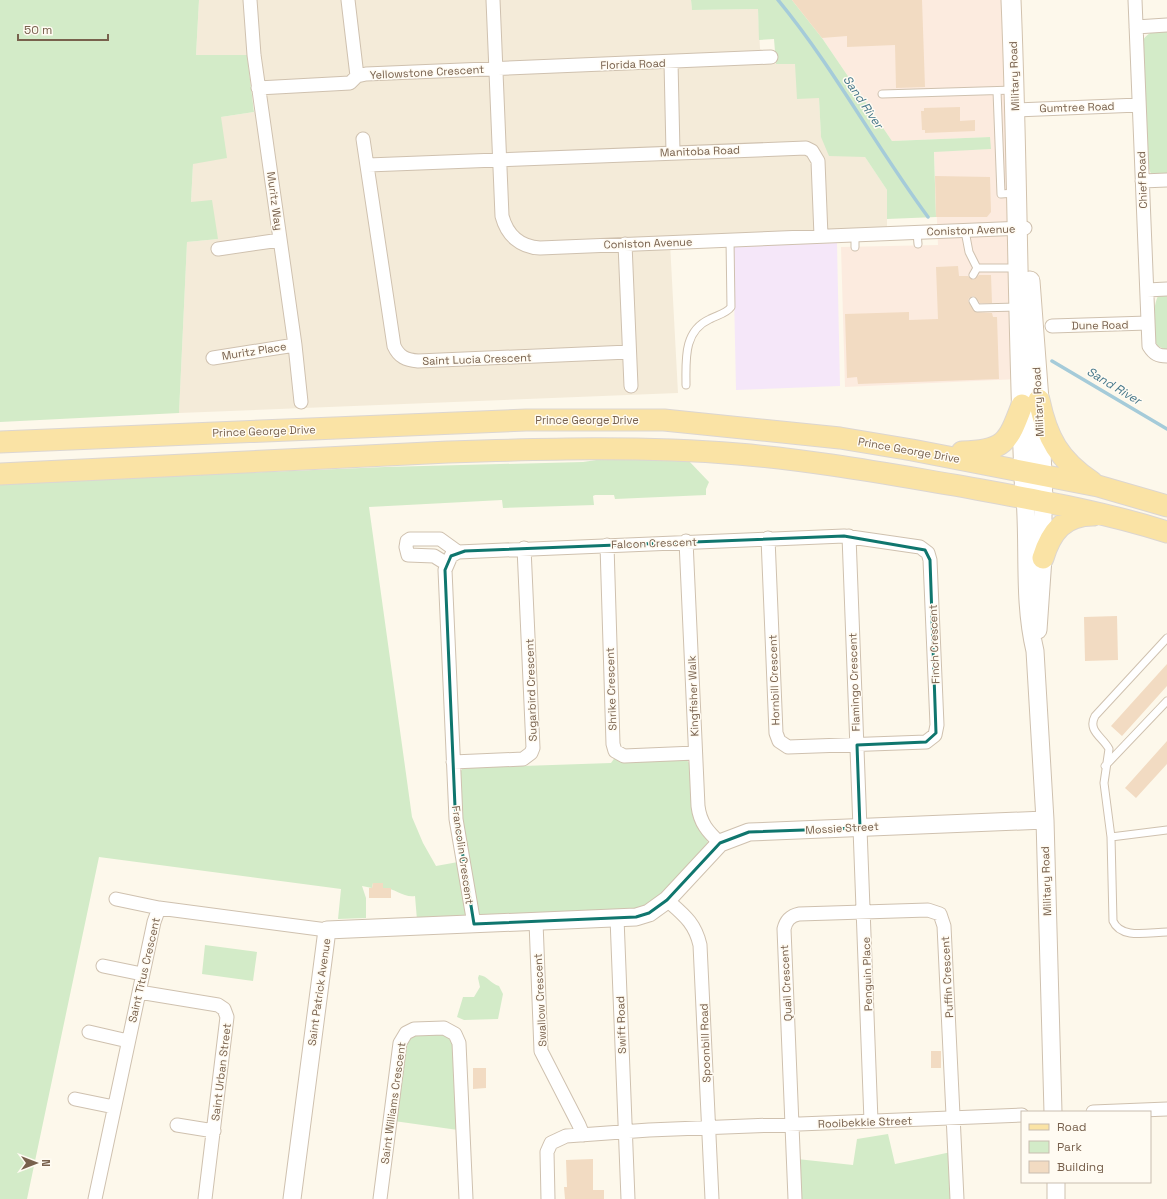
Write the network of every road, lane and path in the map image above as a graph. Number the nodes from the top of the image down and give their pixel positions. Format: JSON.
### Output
{"nodes":[{"id":1,"x":250,"y":0,"type":"edge"},
{"id":2,"x":348,"y":0,"type":"edge"},
{"id":3,"x":493,"y":0,"type":"edge"},
{"id":4,"x":1011,"y":0,"type":"edge"},
{"id":5,"x":1135,"y":0,"type":"edge"},
{"id":6,"x":1167,"y":25,"type":"edge"},
{"id":7,"x":1136,"y":27,"type":"junction"},
{"id":8,"x":771,"y":57,"type":"dead end"},
{"id":9,"x":671,"y":62,"type":"junction"},
{"id":10,"x":496,"y":69,"type":"junction"},
{"id":11,"x":358,"y":76,"type":"junction"},
{"id":12,"x":258,"y":88,"type":"junction"},
{"id":13,"x":1006,"y":90,"type":"junction"},
{"id":14,"x":882,"y":94,"type":"dead end"},
{"id":15,"x":1139,"y":105,"type":"junction"},
{"id":16,"x":1015,"y":110,"type":"junction"},
{"id":17,"x":363,"y":139,"type":"dead end"},
{"id":18,"x":673,"y":152,"type":"junction"},
{"id":19,"x":1017,"y":153,"type":"junction"},
{"id":20,"x":500,"y":159,"type":"junction"},
{"id":21,"x":368,"y":165,"type":"junction"},
{"id":22,"x":1167,"y":180,"type":"edge"},
{"id":23,"x":1142,"y":182,"type":"junction"},
{"id":24,"x":1016,"y":193,"type":"junction"},
{"id":25,"x":1021,"y":228,"type":"junction"},
{"id":26,"x":965,"y":231,"type":"junction"},
{"id":27,"x":821,"y":236,"type":"junction"},
{"id":28,"x":280,"y":240,"type":"junction"},
{"id":29,"x":730,"y":240,"type":"junction"},
{"id":30,"x":625,"y":244,"type":"junction"},
{"id":31,"x":218,"y":249,"type":"dead end"},
{"id":32,"x":977,"y":268,"type":"junction"},
{"id":33,"x":1018,"y":268,"type":"junction"},
{"id":34,"x":973,"y":275,"type":"dead end"},
{"id":35,"x":1167,"y":289,"type":"edge"},
{"id":36,"x":1146,"y":290,"type":"junction"},
{"id":37,"x":973,"y":301,"type":"dead end"},
{"id":38,"x":1018,"y":307,"type":"junction"},
{"id":39,"x":1148,"y":324,"type":"junction"},
{"id":40,"x":1052,"y":326,"type":"dead end"},
{"id":41,"x":295,"y":344,"type":"junction"},
{"id":42,"x":629,"y":352,"type":"junction"},
{"id":43,"x":1163,"y":356,"type":"edge"},
{"id":44,"x":213,"y":358,"type":"dead end"},
{"id":45,"x":686,"y":385,"type":"dead end"},
{"id":46,"x":631,"y":386,"type":"dead end"},
{"id":47,"x":301,"y":402,"type":"dead end"},
{"id":48,"x":1030,"y":402,"type":"junction"},
{"id":49,"x":0,"y":442,"type":"edge"},
{"id":50,"x":912,"y":450,"type":"junction"},
{"id":51,"x":1033,"y":472,"type":"junction"},
{"id":52,"x":0,"y":474,"type":"edge"},
{"id":53,"x":1098,"y":486,"type":"junction"},
{"id":54,"x":1034,"y":499,"type":"junction"},
{"id":55,"x":1167,"y":506,"type":"edge"},
{"id":56,"x":1112,"y":517,"type":"junction"},
{"id":57,"x":1167,"y":532,"type":"edge"},
{"id":58,"x":849,"y":536,"type":"junction"},
{"id":59,"x":768,"y":538,"type":"junction"},
{"id":60,"x":686,"y":541,"type":"junction"},
{"id":61,"x":607,"y":545,"type":"junction"},
{"id":62,"x":524,"y":548,"type":"junction"},
{"id":63,"x":458,"y":552,"type":"junction"},
{"id":64,"x":1043,"y":558,"type":"junction"},
{"id":65,"x":447,"y":564,"type":"junction"},
{"id":66,"x":1167,"y":638,"type":"edge"},
{"id":67,"x":1035,"y":651,"type":"junction"},
{"id":68,"x":1167,"y":701,"type":"edge"},
{"id":69,"x":857,"y":745,"type":"junction"},
{"id":70,"x":695,"y":753,"type":"junction"},
{"id":71,"x":453,"y":762,"type":"junction"},
{"id":72,"x":1106,"y":766,"type":"junction"},
{"id":73,"x":1045,"y":820,"type":"junction"},
{"id":74,"x":860,"y":828,"type":"junction"},
{"id":75,"x":1167,"y":830,"type":"edge"},
{"id":76,"x":1111,"y":837,"type":"junction"},
{"id":77,"x":720,"y":843,"type":"junction"},
{"id":78,"x":116,"y":898,"type":"dead end"},
{"id":79,"x":667,"y":900,"type":"junction"},
{"id":80,"x":159,"y":908,"type":"junction"},
{"id":81,"x":864,"y":912,"type":"junction"},
{"id":82,"x":617,"y":918,"type":"junction"},
{"id":83,"x":536,"y":922,"type":"junction"},
{"id":84,"x":474,"y":924,"type":"junction"},
{"id":85,"x":327,"y":930,"type":"junction"},
{"id":86,"x":1167,"y":932,"type":"edge"},
{"id":87,"x":103,"y":966,"type":"dead end"},
{"id":88,"x":142,"y":974,"type":"junction"},
{"id":89,"x":139,"y":992,"type":"junction"},
{"id":90,"x":89,"y":1032,"type":"dead end"},
{"id":91,"x":128,"y":1041,"type":"junction"},
{"id":92,"x":75,"y":1099,"type":"dead end"},
{"id":93,"x":114,"y":1107,"type":"junction"},
{"id":94,"x":1167,"y":1109,"type":"edge"},
{"id":95,"x":1053,"y":1111,"type":"edge"},
{"id":96,"x":1118,"y":1111,"type":"edge"},
{"id":97,"x":1021,"y":1115,"type":"edge"},
{"id":98,"x":953,"y":1118,"type":"junction"},
{"id":99,"x":871,"y":1121,"type":"junction"},
{"id":100,"x":792,"y":1125,"type":"junction"},
{"id":101,"x":177,"y":1126,"type":"dead end"},
{"id":102,"x":708,"y":1128,"type":"junction"},
{"id":103,"x":214,"y":1131,"type":"junction"},
{"id":104,"x":626,"y":1132,"type":"junction"},
{"id":105,"x":583,"y":1135,"type":"junction"},
{"id":106,"x":1056,"y":1183,"type":"edge"},
{"id":107,"x":95,"y":1199,"type":"edge"},
{"id":108,"x":205,"y":1199,"type":"edge"},
{"id":109,"x":292,"y":1199,"type":"edge"},
{"id":110,"x":380,"y":1199,"type":"edge"},
{"id":111,"x":466,"y":1199,"type":"edge"},
{"id":112,"x":548,"y":1199,"type":"edge"},
{"id":113,"x":628,"y":1199,"type":"edge"},
{"id":114,"x":712,"y":1199,"type":"edge"},
{"id":115,"x":795,"y":1199,"type":"edge"},
{"id":116,"x":957,"y":1199,"type":"edge"},
{"id":117,"x":1056,"y":1199,"type":"edge"}],
"edges":[{"from":1,"to":12,"type":"street","name":"Muritz Way"},
{"from":2,"to":11,"type":"street","name":"Yellowstone Crescent"},
{"from":3,"to":10,"type":"street","name":"Coniston Avenue"},
{"from":4,"to":13,"type":"main road","name":"Military Road"},
{"from":5,"to":7,"type":"street","name":"Chief Road"},
{"from":6,"to":7,"type":"street"},
{"from":7,"to":15,"type":"street","name":"Chief Road"},
{"from":8,"to":9,"type":"street","name":"Florida Road"},
{"from":9,"to":10,"type":"street","name":"Florida Road"},
{"from":9,"to":18,"type":"street"},
{"from":10,"to":11,"type":"street","name":"Yellowstone Crescent"},
{"from":10,"to":20,"type":"street","name":"Coniston Avenue"},
{"from":11,"to":12,"type":"street","name":"Yellowstone Crescent"},
{"from":12,"to":28,"type":"street","name":"Muritz Way"},
{"from":13,"to":14,"type":"lane"},
{"from":13,"to":16,"type":"main road","name":"Military Road"},
{"from":13,"to":24,"type":"lane"},
{"from":15,"to":16,"type":"street","name":"Gumtree Road"},
{"from":15,"to":23,"type":"street","name":"Chief Road"},
{"from":16,"to":19,"type":"main road","name":"Military Road"},
{"from":17,"to":21,"type":"street","name":"Saint Lucia Crescent"},
{"from":18,"to":20,"type":"street","name":"Manitoba Road"},
{"from":18,"to":27,"type":"street","name":"Manitoba Road"},
{"from":19,"to":24,"type":"main road","name":"Military Road"},
{"from":19,"to":25,"type":"main road","name":"Military Road"},
{"from":20,"to":21,"type":"street"},
{"from":20,"to":30,"type":"street","name":"Coniston Avenue"},
{"from":21,"to":42,"type":"street","name":"Saint Lucia Crescent"},
{"from":22,"to":23,"type":"street"},
{"from":23,"to":36,"type":"street","name":"Chief Road"},
{"from":24,"to":25,"type":"main road","name":"Military Road"},
{"from":25,"to":26,"type":"street","name":"Coniston Avenue"},
{"from":25,"to":33,"type":"main road","name":"Military Road"},
{"from":25,"to":48,"type":"main road","name":"Military Road"},
{"from":26,"to":27,"type":"street","name":"Coniston Avenue"},
{"from":26,"to":32,"type":"lane"},
{"from":27,"to":29,"type":"street","name":"Coniston Avenue"},
{"from":28,"to":31,"type":"street"},
{"from":28,"to":41,"type":"street","name":"Muritz Way"},
{"from":29,"to":30,"type":"street","name":"Coniston Avenue"},
{"from":29,"to":45,"type":"lane"},
{"from":30,"to":42,"type":"street"},
{"from":32,"to":33,"type":"lane"},
{"from":32,"to":34,"type":"lane"},
{"from":33,"to":38,"type":"main road","name":"Military Road"},
{"from":35,"to":36,"type":"street"},
{"from":36,"to":39,"type":"street","name":"Chief Road"},
{"from":37,"to":38,"type":"lane"},
{"from":38,"to":48,"type":"main road","name":"Military Road"},
{"from":39,"to":40,"type":"street","name":"Dune Road"},
{"from":39,"to":43,"type":"street","name":"Chief Road"},
{"from":41,"to":44,"type":"street","name":"Muritz Place"},
{"from":41,"to":47,"type":"street","name":"Muritz Way"},
{"from":42,"to":46,"type":"street"},
{"from":48,"to":50,"type":"main road"},
{"from":48,"to":51,"type":"main road","name":"Military Road"},
{"from":48,"to":53,"type":"main road"},
{"from":49,"to":50,"type":"main road","name":"Prince George Drive"},
{"from":50,"to":51,"type":"main road","name":"Prince George Drive"},
{"from":51,"to":53,"type":"main road","name":"Prince George Drive"},
{"from":51,"to":54,"type":"main road","name":"Military Road"},
{"from":52,"to":54,"type":"main road"},
{"from":53,"to":55,"type":"main road","name":"Prince George Drive"},
{"from":54,"to":56,"type":"main road"},
{"from":54,"to":64,"type":"street","name":"Military Road"},
{"from":54,"to":67,"type":"street","name":"Military Road"},
{"from":56,"to":57,"type":"main road"},
{"from":56,"to":64,"type":"main road"},
{"from":58,"to":59,"type":"street","name":"Falcon Crescent"},
{"from":58,"to":69,"type":"street","name":"Flamingo Crescent"},
{"from":58,"to":69,"type":"street","name":"Finch Crescent"},
{"from":59,"to":60,"type":"street","name":"Falcon Crescent"},
{"from":59,"to":69,"type":"street","name":"Hornbill Crescent"},
{"from":60,"to":61,"type":"street","name":"Falcon Crescent"},
{"from":60,"to":70,"type":"street","name":"Kingfisher Walk"},
{"from":61,"to":62,"type":"street","name":"Falcon Crescent"},
{"from":61,"to":70,"type":"street","name":"Shrike Crescent"},
{"from":62,"to":63,"type":"street","name":"Falcon Crescent"},
{"from":62,"to":71,"type":"street","name":"Sugarbird Crescent"},
{"from":63,"to":65,"type":"street"},
{"from":63,"to":65,"type":"street"},
{"from":64,"to":67,"type":"street","name":"Military Road"},
{"from":65,"to":71,"type":"street","name":"Francolin Crescent"},
{"from":66,"to":72,"type":"lane"},
{"from":67,"to":73,"type":"street","name":"Military Road"},
{"from":68,"to":72,"type":"lane"},
{"from":69,"to":74,"type":"street","name":"Flamingo Crescent"},
{"from":70,"to":77,"type":"street","name":"Kingfisher Walk"},
{"from":71,"to":84,"type":"street","name":"Francolin Crescent"},
{"from":72,"to":76,"type":"lane"},
{"from":73,"to":74,"type":"street","name":"Mossie Street"},
{"from":73,"to":95,"type":"street","name":"Military Road"},
{"from":74,"to":77,"type":"street","name":"Mossie Street"},
{"from":74,"to":81,"type":"street","name":"Penguin Place"},
{"from":75,"to":76,"type":"lane"},
{"from":76,"to":86,"type":"lane"},
{"from":77,"to":79,"type":"street","name":"Mossie Street"},
{"from":78,"to":80,"type":"street"},
{"from":79,"to":82,"type":"street"},
{"from":79,"to":102,"type":"street","name":"Spoonbill Road"},
{"from":80,"to":85,"type":"street","name":"Saint Titus Crescent"},
{"from":80,"to":88,"type":"street","name":"Saint Titus Crescent"},
{"from":81,"to":98,"type":"street","name":"Puffin Crescent"},
{"from":81,"to":99,"type":"street","name":"Penguin Place"},
{"from":81,"to":100,"type":"street","name":"Quail Crescent"},
{"from":82,"to":83,"type":"street"},
{"from":82,"to":104,"type":"street","name":"Swift Road"},
{"from":83,"to":84,"type":"street"},
{"from":83,"to":105,"type":"street","name":"Swallow Crescent"},
{"from":84,"to":85,"type":"street","name":"Saint Patrick Avenue"},
{"from":85,"to":109,"type":"street","name":"Saint Patrick Avenue"},
{"from":87,"to":88,"type":"street"},
{"from":88,"to":89,"type":"street","name":"Saint Titus Crescent"},
{"from":89,"to":91,"type":"street","name":"Saint Titus Crescent"},
{"from":89,"to":103,"type":"street","name":"Saint Urban Street"},
{"from":90,"to":91,"type":"street"},
{"from":91,"to":93,"type":"street","name":"Saint Titus Crescent"},
{"from":92,"to":93,"type":"street"},
{"from":93,"to":107,"type":"street","name":"Saint Titus Crescent"},
{"from":94,"to":96,"type":"street"},
{"from":97,"to":98,"type":"street","name":"Rooibekkie Street"},
{"from":98,"to":99,"type":"street","name":"Rooibekkie Street"},
{"from":98,"to":116,"type":"street","name":"Puffin Crescent"},
{"from":99,"to":100,"type":"street","name":"Rooibekkie Street"},
{"from":100,"to":102,"type":"street","name":"Rooibekkie Street"},
{"from":100,"to":115,"type":"street"},
{"from":101,"to":103,"type":"street"},
{"from":102,"to":104,"type":"street"},
{"from":102,"to":114,"type":"street","name":"Spoonbill Road"},
{"from":103,"to":108,"type":"street","name":"Saint Urban Street"},
{"from":104,"to":105,"type":"street"},
{"from":104,"to":113,"type":"street","name":"Swift Road"},
{"from":105,"to":112,"type":"street"},
{"from":106,"to":117,"type":"street"},
{"from":110,"to":111,"type":"street","name":"Saint Williams Crescent"}]}
